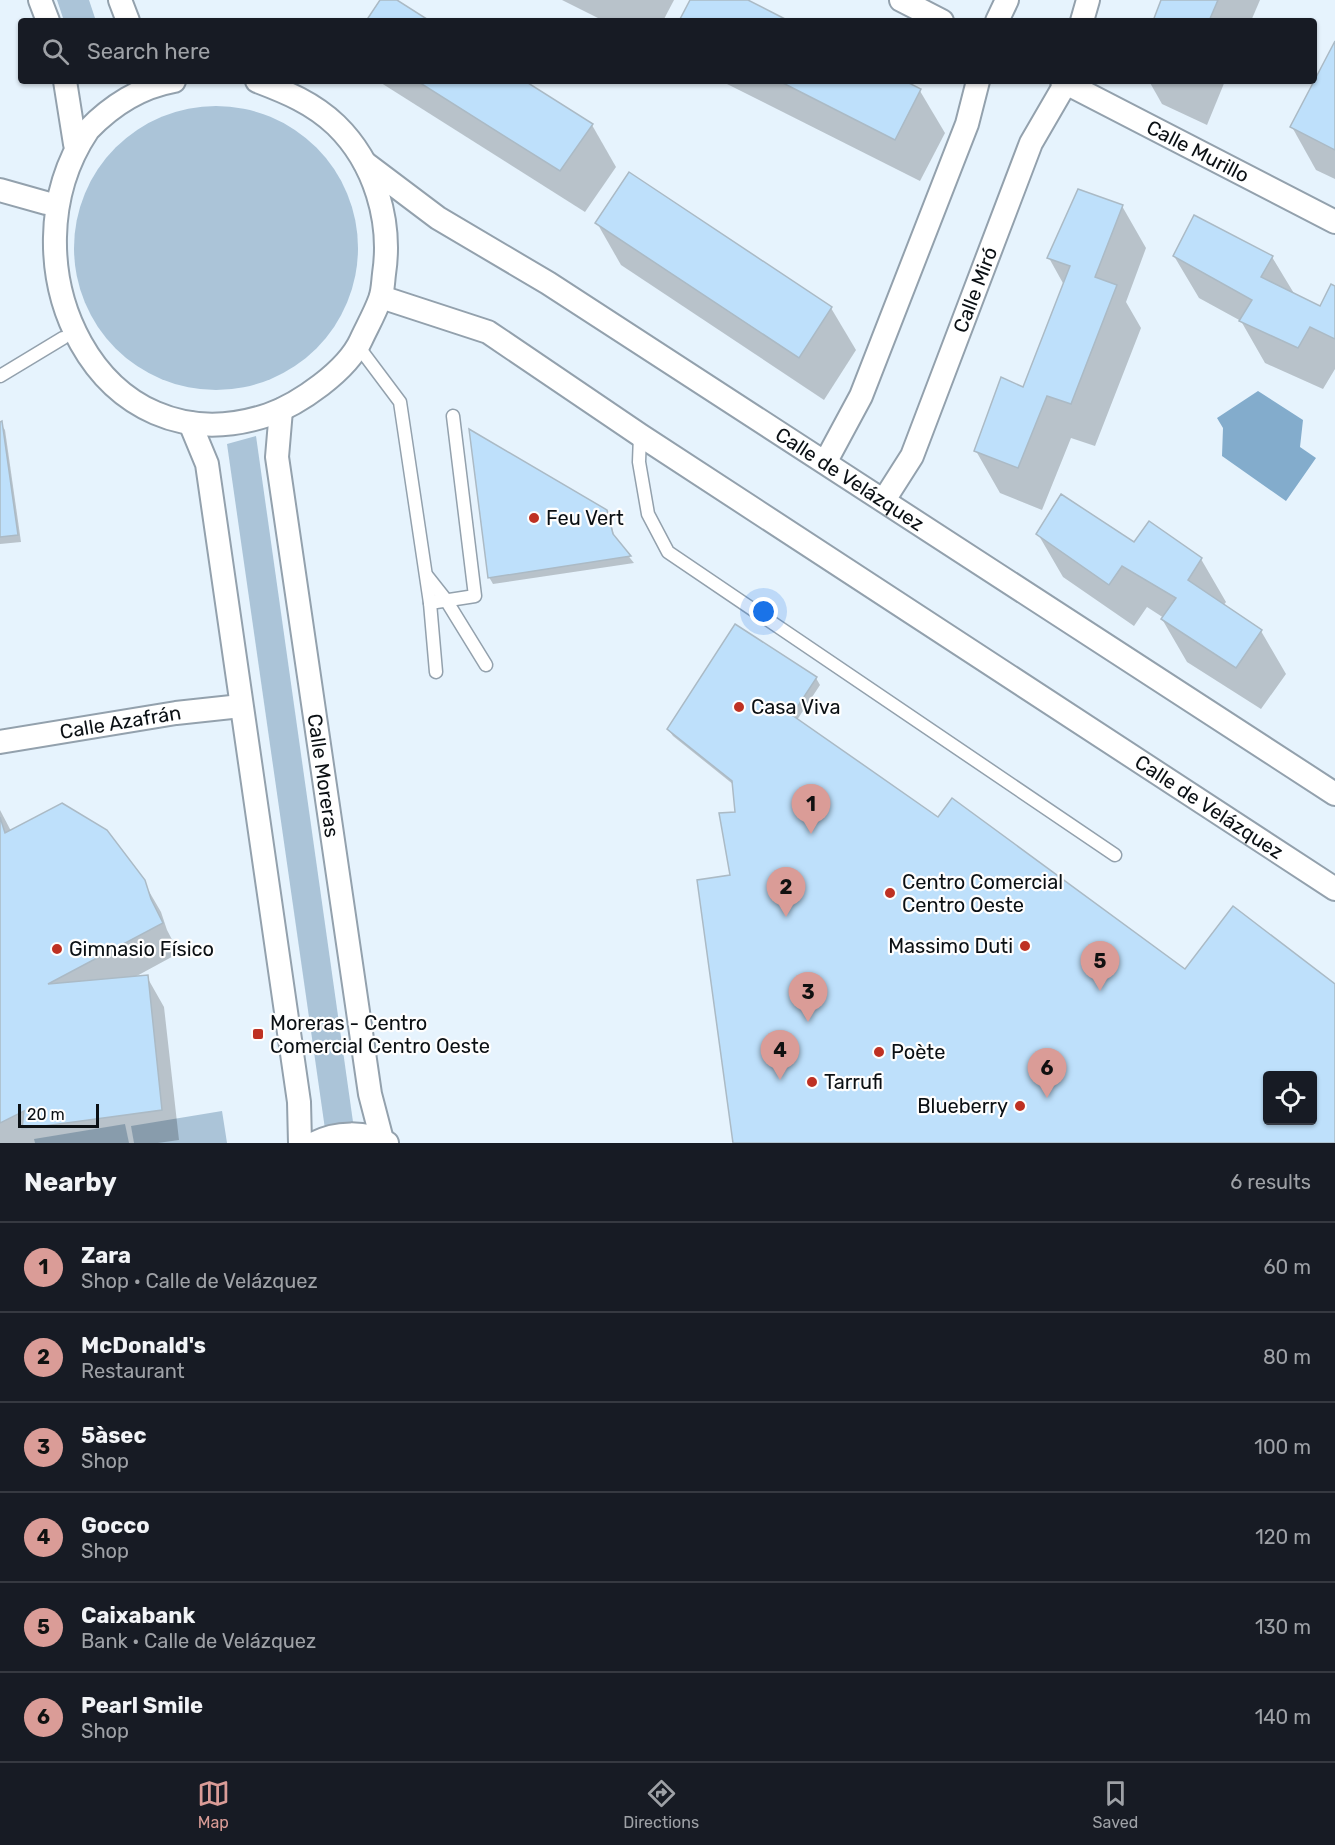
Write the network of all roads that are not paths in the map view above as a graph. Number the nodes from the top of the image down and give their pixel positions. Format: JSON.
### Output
{"nodes":[{"id":1,"x":40,"y":0,"type":"edge"},
{"id":2,"x":120,"y":0,"type":"edge"},
{"id":3,"x":901,"y":0,"type":"edge"},
{"id":4,"x":1007,"y":0,"type":"edge"},
{"id":5,"x":1088,"y":0,"type":"edge"},
{"id":6,"x":47,"y":18,"type":"edge"},
{"id":7,"x":127,"y":18,"type":"edge"},
{"id":8,"x":936,"y":18,"type":"edge"},
{"id":9,"x":998,"y":18,"type":"edge"},
{"id":10,"x":1083,"y":18,"type":"edge"},
{"id":11,"x":65,"y":84,"type":"edge"},
{"id":12,"x":160,"y":84,"type":"edge"},
{"id":13,"x":265,"y":84,"type":"edge"},
{"id":14,"x":977,"y":84,"type":"edge"},
{"id":15,"x":1064,"y":84,"type":"edge"},
{"id":16,"x":1069,"y":84,"type":"edge"},
{"id":17,"x":75,"y":144,"type":"junction"},
{"id":18,"x":365,"y":163,"type":"junction"},
{"id":19,"x":0,"y":190,"type":"edge"},
{"id":20,"x":46,"y":203,"type":"junction"},
{"id":21,"x":1335,"y":222,"type":"edge"},
{"id":22,"x":381,"y":297,"type":"junction"},
{"id":23,"x":63,"y":338,"type":"junction"},
{"id":24,"x":358,"y":346,"type":"junction"},
{"id":25,"x":0,"y":376,"type":"edge"},
{"id":26,"x":281,"y":410,"type":"junction"},
{"id":27,"x":453,"y":416,"type":"dead end"},
{"id":28,"x":190,"y":423,"type":"junction"},
{"id":29,"x":640,"y":435,"type":"junction"},
{"id":30,"x":826,"y":461,"type":"junction"},
{"id":31,"x":884,"y":500,"type":"junction"},
{"id":32,"x":426,"y":574,"type":"junction"},
{"id":33,"x":446,"y":600,"type":"junction"},
{"id":34,"x":430,"y":603,"type":"junction"},
{"id":35,"x":486,"y":665,"type":"dead end"},
{"id":36,"x":436,"y":672,"type":"dead end"},
{"id":37,"x":241,"y":706,"type":"junction"},
{"id":38,"x":0,"y":742,"type":"edge"},
{"id":39,"x":1335,"y":794,"type":"edge"},
{"id":40,"x":1115,"y":855,"type":"dead end"},
{"id":41,"x":1335,"y":889,"type":"edge"},
{"id":42,"x":384,"y":1142,"type":"edge"},
{"id":43,"x":300,"y":1143,"type":"edge"},
{"id":44,"x":315,"y":1143,"type":"edge"}],
"edges":[{"from":1,"to":6,"type":"street"},
{"from":2,"to":7,"type":"street"},
{"from":3,"to":8,"type":"street"},
{"from":4,"to":9,"type":"street"},
{"from":5,"to":10,"type":"street"},
{"from":11,"to":17,"type":"street"},
{"from":12,"to":17,"type":"street"},
{"from":13,"to":18,"type":"street"},
{"from":14,"to":30,"type":"street"},
{"from":15,"to":31,"type":"street","name":"Calle Miró"},
{"from":16,"to":21,"type":"street","name":"Calle Murillo"},
{"from":17,"to":20,"type":"street"},
{"from":18,"to":22,"type":"street"},
{"from":18,"to":30,"type":"street","name":"Calle de Velázquez"},
{"from":19,"to":20,"type":"street"},
{"from":20,"to":23,"type":"street"},
{"from":22,"to":24,"type":"street"},
{"from":22,"to":29,"type":"street","name":"Calle de Velázquez"},
{"from":23,"to":25,"type":"lane"},
{"from":23,"to":28,"type":"street"},
{"from":24,"to":26,"type":"street"},
{"from":24,"to":32,"type":"lane"},
{"from":26,"to":28,"type":"street"},
{"from":26,"to":42,"type":"street","name":"Calle Moreras"},
{"from":27,"to":33,"type":"lane"},
{"from":28,"to":37,"type":"street"},
{"from":29,"to":40,"type":"lane"},
{"from":29,"to":41,"type":"street","name":"Calle de Velázquez"},
{"from":30,"to":31,"type":"street","name":"Calle de Velázquez"},
{"from":31,"to":39,"type":"street","name":"Calle de Velázquez"},
{"from":32,"to":33,"type":"lane"},
{"from":32,"to":34,"type":"lane"},
{"from":33,"to":34,"type":"lane"},
{"from":33,"to":35,"type":"lane"},
{"from":34,"to":36,"type":"lane"},
{"from":37,"to":38,"type":"street","name":"Calle Azafrán"},
{"from":37,"to":43,"type":"street"},
{"from":42,"to":44,"type":"street"}]}
